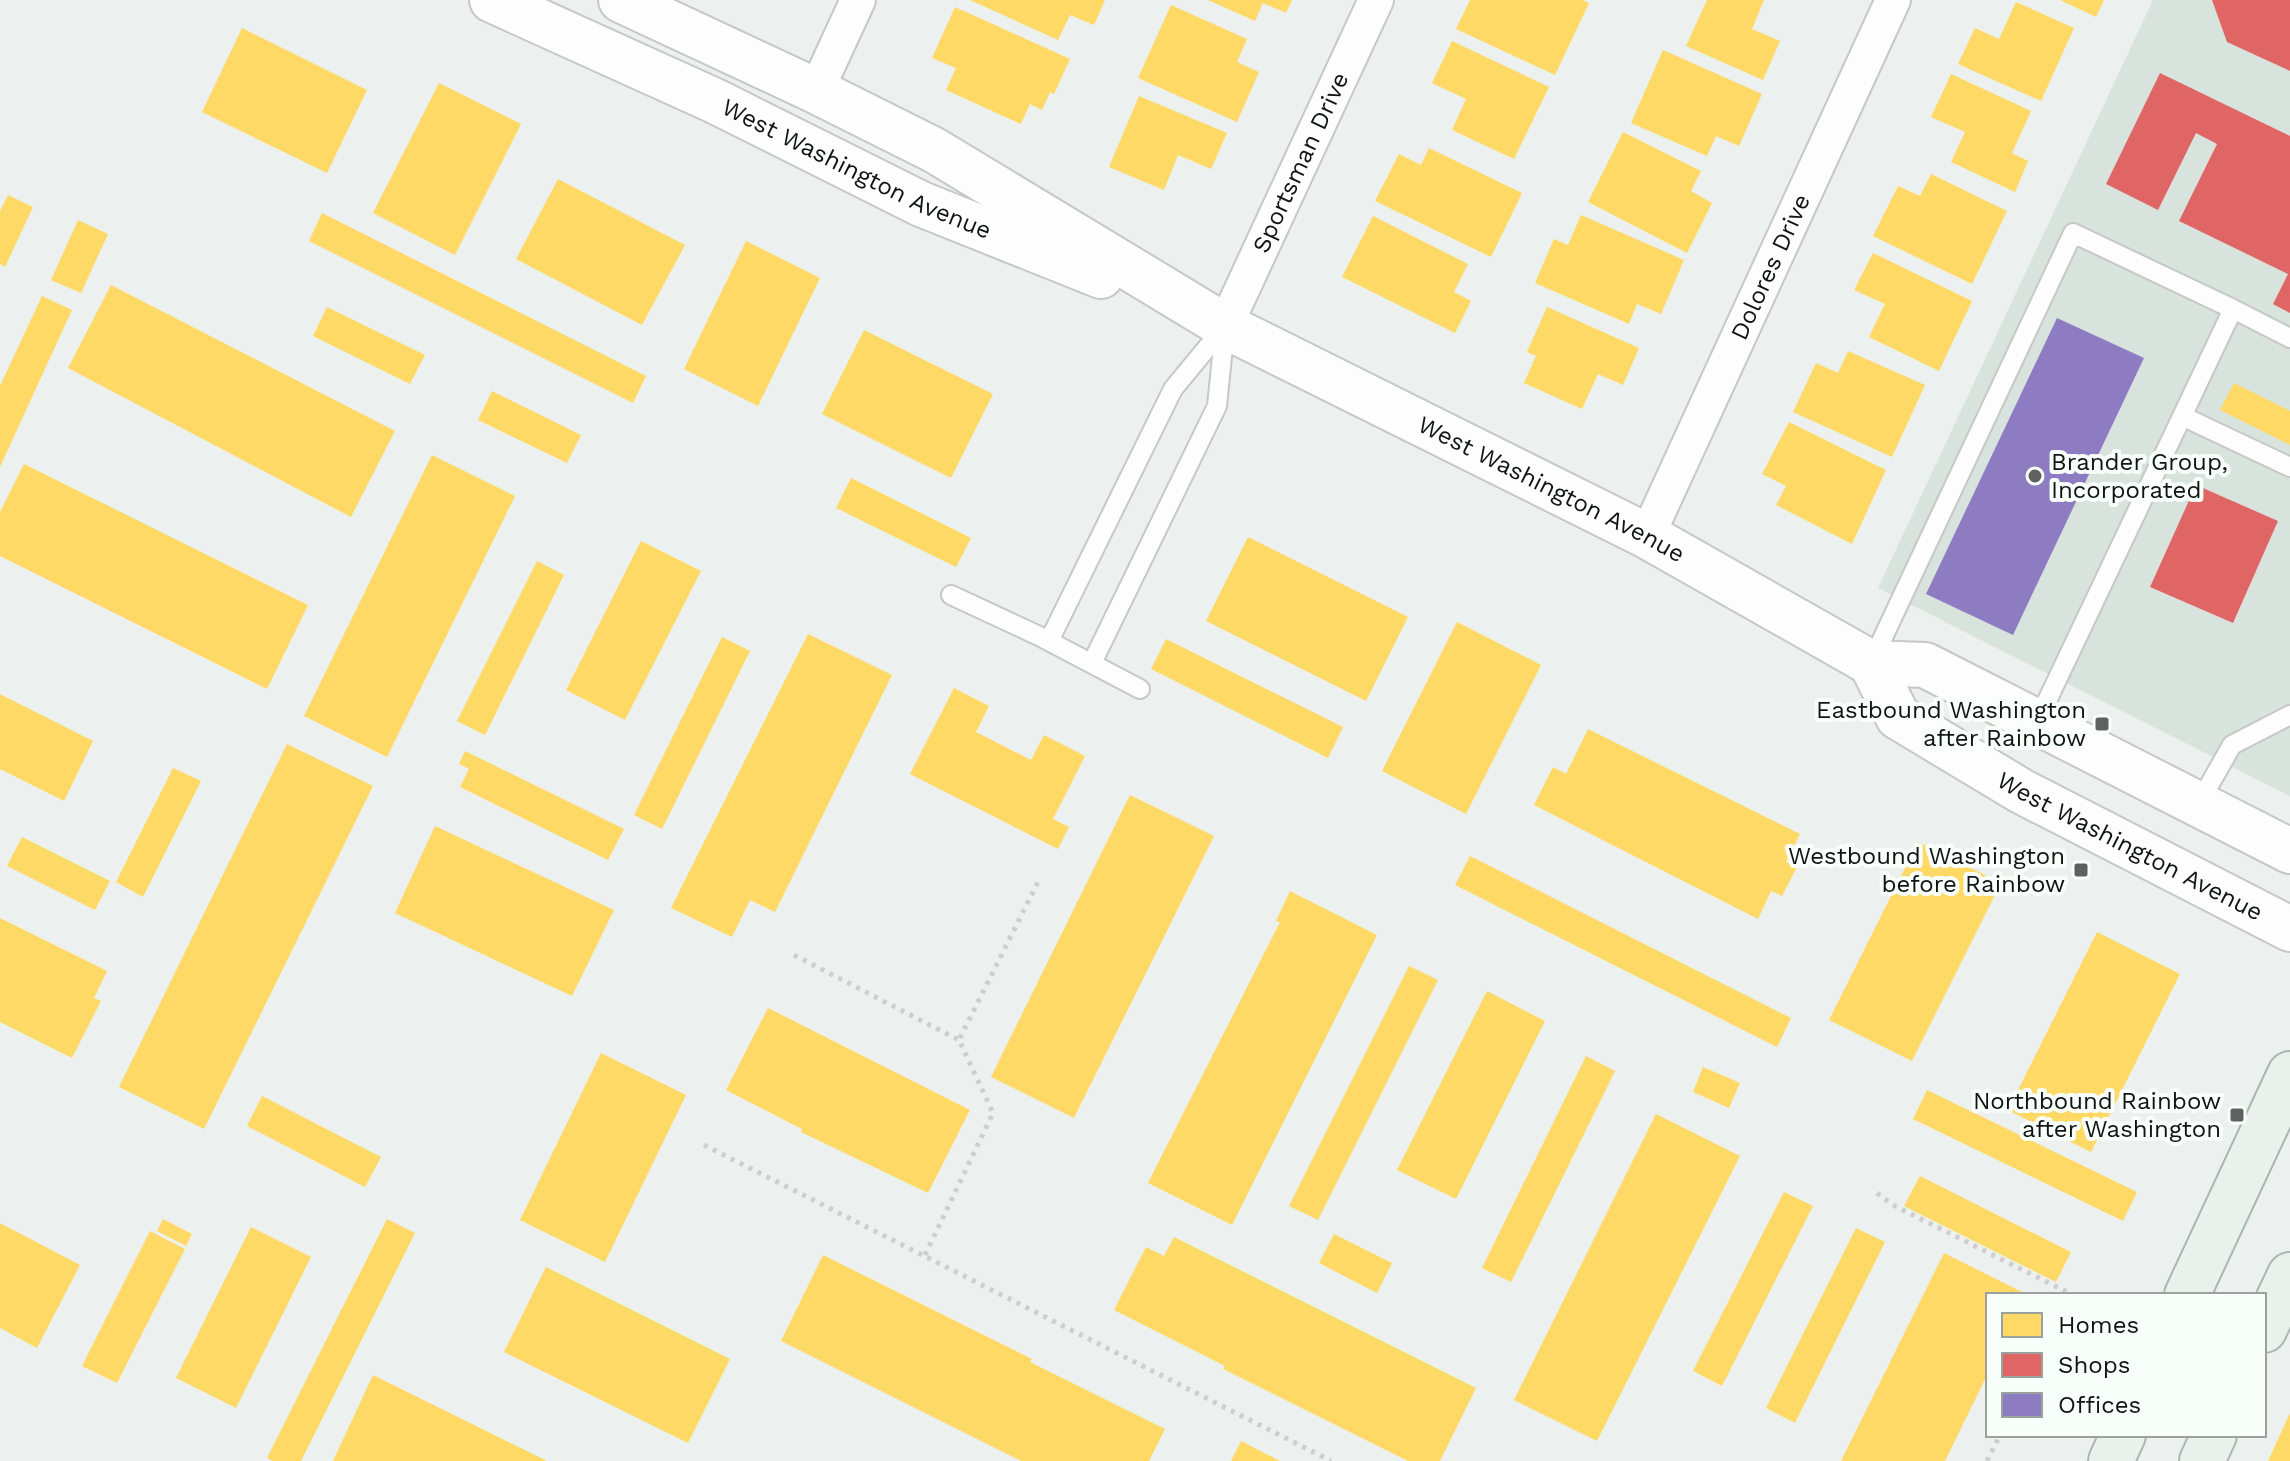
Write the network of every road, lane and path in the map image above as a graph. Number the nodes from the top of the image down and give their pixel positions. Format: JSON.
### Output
{"nodes":[{"id":1,"x":492,"y":0,"type":"edge"},
{"id":2,"x":621,"y":0,"type":"edge"},
{"id":3,"x":858,"y":0,"type":"edge"},
{"id":4,"x":1376,"y":0,"type":"edge"},
{"id":5,"x":1893,"y":0,"type":"edge"},
{"id":6,"x":816,"y":91,"type":"junction"},
{"id":7,"x":2233,"y":309,"type":"junction"},
{"id":8,"x":1225,"y":326,"type":"junction"},
{"id":9,"x":2290,"y":338,"type":"edge"},
{"id":10,"x":2182,"y":416,"type":"junction"},
{"id":11,"x":2290,"y":467,"type":"edge"},
{"id":12,"x":1647,"y":536,"type":"junction"},
{"id":13,"x":951,"y":595,"type":"dead end"},
{"id":14,"x":1049,"y":641,"type":"junction"},
{"id":15,"x":1092,"y":663,"type":"junction"},
{"id":16,"x":1871,"y":663,"type":"junction"},
{"id":17,"x":1140,"y":689,"type":"dead end"},
{"id":18,"x":2290,"y":715,"type":"edge"},
{"id":19,"x":2037,"y":722,"type":"junction"},
{"id":20,"x":2199,"y":803,"type":"junction"},
{"id":21,"x":2290,"y":851,"type":"edge"},
{"id":22,"x":1038,"y":882,"type":"dead end"},
{"id":23,"x":2290,"y":929,"type":"edge"},
{"id":24,"x":794,"y":955,"type":"dead end"},
{"id":25,"x":959,"y":1040,"type":"junction"},
{"id":26,"x":2290,"y":1074,"type":"edge"},
{"id":27,"x":704,"y":1145,"type":"dead end"},
{"id":28,"x":1877,"y":1193,"type":"dead end"},
{"id":29,"x":925,"y":1255,"type":"junction"},
{"id":30,"x":2290,"y":1275,"type":"edge"},
{"id":31,"x":2068,"y":1293,"type":"edge"},
{"id":32,"x":2188,"y":1293,"type":"edge"},
{"id":33,"x":2266,"y":1326,"type":"edge"},
{"id":34,"x":1999,"y":1437,"type":"edge"},
{"id":35,"x":2122,"y":1437,"type":"edge"},
{"id":36,"x":2213,"y":1437,"type":"edge"},
{"id":37,"x":1331,"y":1461,"type":"edge"},
{"id":38,"x":1987,"y":1461,"type":"edge"},
{"id":39,"x":2111,"y":1461,"type":"edge"},
{"id":40,"x":2202,"y":1461,"type":"edge"}],
"edges":[{"from":1,"to":8,"type":"main road","name":"West Washington Avenue"},
{"from":2,"to":6,"type":"main road","name":"West Washington Avenue"},
{"from":3,"to":6,"type":"street"},
{"from":4,"to":8,"type":"street","name":"Sportsman Drive"},
{"from":5,"to":12,"type":"street","name":"Dolores Drive"},
{"from":6,"to":8,"type":"main road","name":"West Washington Avenue"},
{"from":7,"to":9,"type":"lane"},
{"from":7,"to":10,"type":"lane"},
{"from":7,"to":16,"type":"lane"},
{"from":8,"to":12,"type":"main road","name":"West Washington Avenue"},
{"from":8,"to":14,"type":"lane"},
{"from":8,"to":15,"type":"lane"},
{"from":10,"to":11,"type":"lane"},
{"from":10,"to":19,"type":"lane"},
{"from":12,"to":16,"type":"main road","name":"West Washington Avenue"},
{"from":13,"to":14,"type":"lane"},
{"from":14,"to":15,"type":"lane"},
{"from":15,"to":17,"type":"lane"},
{"from":16,"to":19,"type":"main road","name":"West Washington Avenue"},
{"from":16,"to":23,"type":"main road","name":"West Washington Avenue"},
{"from":18,"to":20,"type":"lane"},
{"from":19,"to":20,"type":"main road","name":"West Washington Avenue"},
{"from":20,"to":21,"type":"main road","name":"West Washington Avenue"},
{"from":22,"to":25,"type":"path"},
{"from":24,"to":25,"type":"path"},
{"from":25,"to":29,"type":"path"},
{"from":26,"to":32,"type":"main road"},
{"from":27,"to":29,"type":"path"},
{"from":28,"to":31,"type":"path"},
{"from":29,"to":37,"type":"path"},
{"from":30,"to":33,"type":"main road"},
{"from":34,"to":38,"type":"path"},
{"from":35,"to":39,"type":"main road"},
{"from":36,"to":40,"type":"main road"}]}
